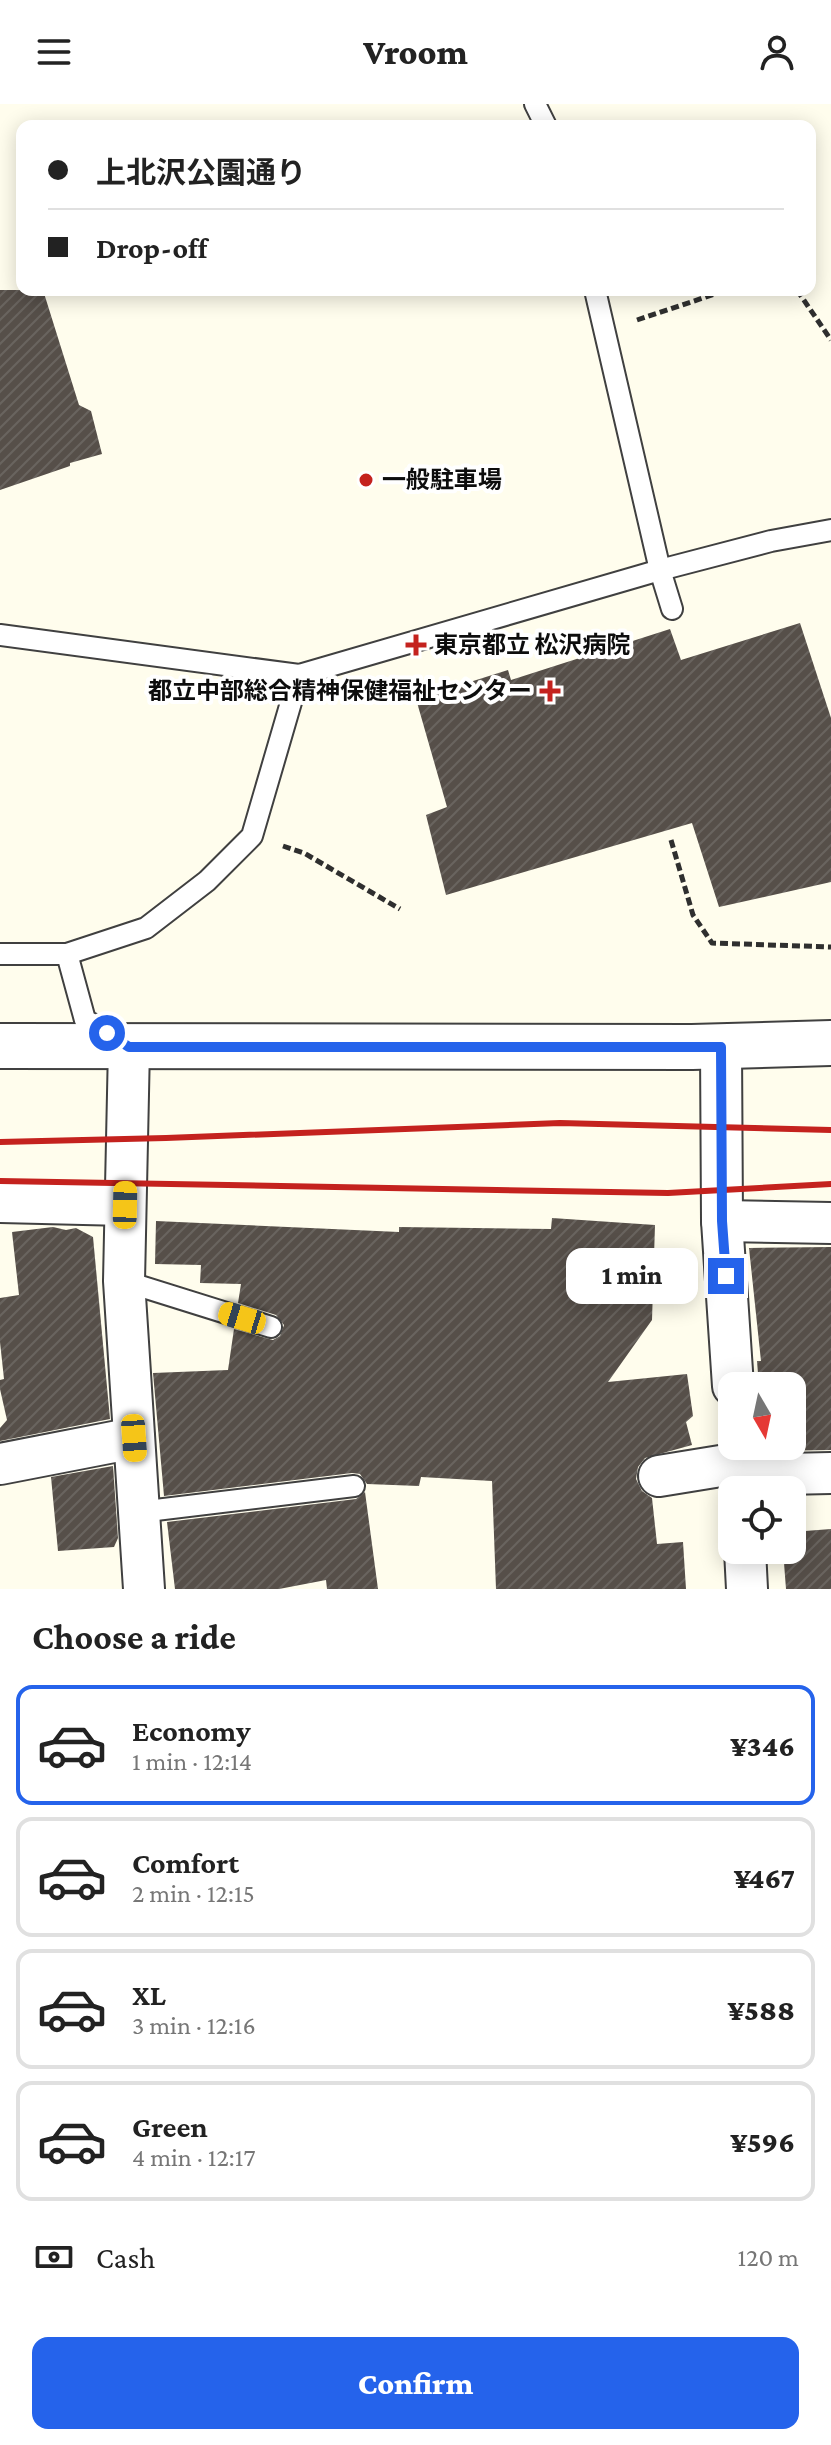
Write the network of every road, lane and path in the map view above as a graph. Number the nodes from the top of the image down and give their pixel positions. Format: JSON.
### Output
{"nodes":[{"id":1,"x":597,"y":296,"type":"edge"},
{"id":2,"x":709,"y":296,"type":"edge"},
{"id":3,"x":801,"y":296,"type":"edge"},
{"id":4,"x":606,"y":330,"type":"junction"},
{"id":5,"x":831,"y":340,"type":"edge"},
{"id":6,"x":831,"y":530,"type":"edge"},
{"id":7,"x":660,"y":570,"type":"junction"},
{"id":8,"x":672,"y":609,"type":"dead end"},
{"id":9,"x":0,"y":635,"type":"edge"},
{"id":10,"x":299,"y":675,"type":"junction"},
{"id":11,"x":252,"y":836,"type":"junction"},
{"id":12,"x":671,"y":840,"type":"dead end"},
{"id":13,"x":400,"y":909,"type":"dead end"},
{"id":14,"x":831,"y":947,"type":"edge"},
{"id":15,"x":0,"y":954,"type":"edge"},
{"id":16,"x":67,"y":954,"type":"junction"},
{"id":17,"x":831,"y":1043,"type":"edge"},
{"id":18,"x":0,"y":1046,"type":"edge"},
{"id":19,"x":129,"y":1047,"type":"junction"},
{"id":20,"x":721,"y":1047,"type":"junction"},
{"id":21,"x":0,"y":1202,"type":"edge"},
{"id":22,"x":125,"y":1205,"type":"junction"},
{"id":23,"x":722,"y":1221,"type":"junction"},
{"id":24,"x":831,"y":1223,"type":"edge"},
{"id":25,"x":124,"y":1281,"type":"junction"},
{"id":26,"x":271,"y":1327,"type":"dead end"},
{"id":27,"x":732,"y":1372,"type":"edge"},
{"id":28,"x":134,"y":1438,"type":"junction"},
{"id":29,"x":0,"y":1464,"type":"edge"},
{"id":30,"x":739,"y":1468,"type":"edge"},
{"id":31,"x":831,"y":1473,"type":"edge"},
{"id":32,"x":659,"y":1476,"type":"dead end"},
{"id":33,"x":354,"y":1486,"type":"dead end"},
{"id":34,"x":139,"y":1512,"type":"junction"},
{"id":35,"x":746,"y":1564,"type":"edge"},
{"id":36,"x":144,"y":1589,"type":"edge"},
{"id":37,"x":747,"y":1589,"type":"edge"}],
"edges":[{"from":1,"to":4,"type":"lane"},
{"from":2,"to":4,"type":"path"},
{"from":3,"to":5,"type":"path"},
{"from":4,"to":7,"type":"lane"},
{"from":6,"to":7,"type":"lane"},
{"from":7,"to":8,"type":"lane"},
{"from":7,"to":10,"type":"lane"},
{"from":9,"to":10,"type":"lane"},
{"from":10,"to":11,"type":"lane"},
{"from":11,"to":13,"type":"path"},
{"from":11,"to":16,"type":"lane"},
{"from":12,"to":14,"type":"path"},
{"from":15,"to":16,"type":"lane"},
{"from":16,"to":19,"type":"lane"},
{"from":17,"to":20,"type":"street"},
{"from":18,"to":19,"type":"street"},
{"from":19,"to":20,"type":"street"},
{"from":19,"to":22,"type":"street"},
{"from":20,"to":23,"type":"street"},
{"from":21,"to":22,"type":"street"},
{"from":22,"to":25,"type":"street"},
{"from":23,"to":24,"type":"street"},
{"from":23,"to":27,"type":"street"},
{"from":25,"to":26,"type":"lane"},
{"from":25,"to":28,"type":"street"},
{"from":28,"to":29,"type":"street"},
{"from":28,"to":34,"type":"street"},
{"from":30,"to":31,"type":"street"},
{"from":30,"to":32,"type":"street"},
{"from":33,"to":34,"type":"lane"},
{"from":34,"to":36,"type":"street"},
{"from":35,"to":37,"type":"street"}]}
